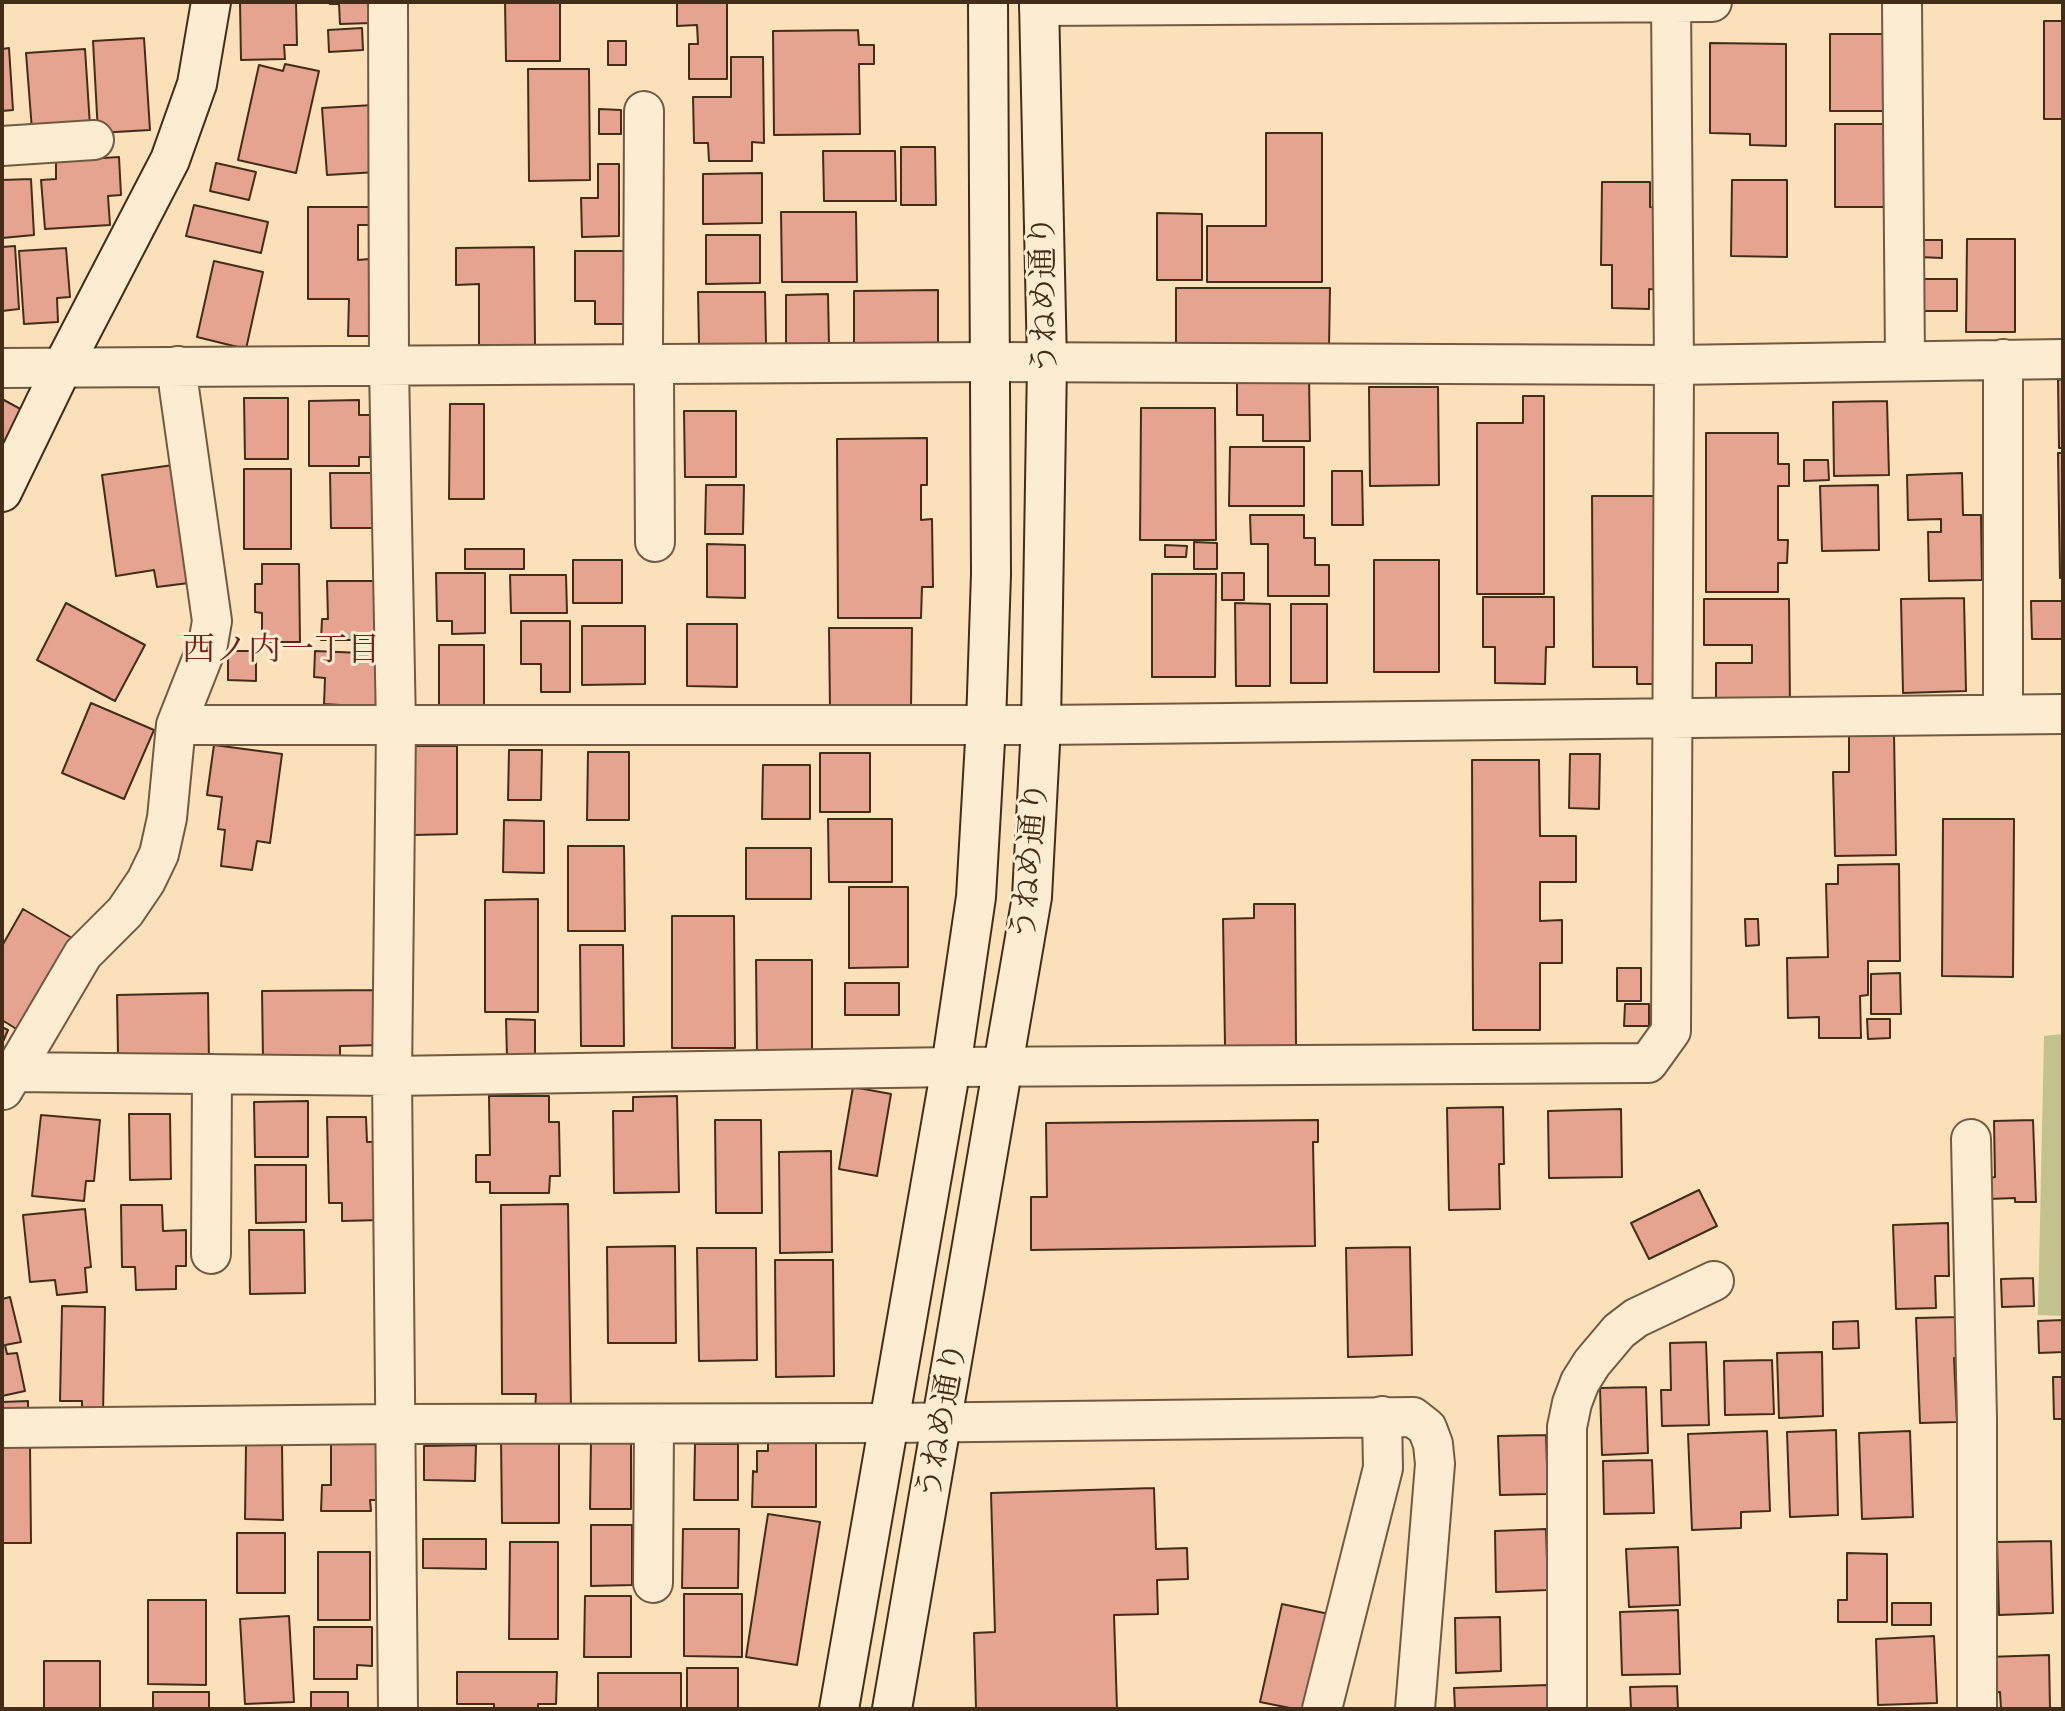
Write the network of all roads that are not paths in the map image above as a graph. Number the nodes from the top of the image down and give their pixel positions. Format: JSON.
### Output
{"nodes":[{"id":1,"x":211,"y":2,"type":"edge"},
{"id":2,"x":388,"y":2,"type":"edge"},
{"id":3,"x":988,"y":2,"type":"edge"},
{"id":4,"x":1671,"y":2,"type":"edge"},
{"id":5,"x":1712,"y":2,"type":"edge"},
{"id":6,"x":1902,"y":2,"type":"edge"},
{"id":7,"x":1040,"y":4,"type":"edge"},
{"id":8,"x":644,"y":111,"type":"dead end"},
{"id":9,"x":94,"y":140,"type":"dead end"},
{"id":10,"x":2,"y":146,"type":"edge"},
{"id":11,"x":2003,"y":359,"type":"junction"},
{"id":12,"x":2063,"y":359,"type":"edge"},
{"id":13,"x":1905,"y":361,"type":"junction"},
{"id":14,"x":992,"y":362,"type":"junction"},
{"id":15,"x":1047,"y":363,"type":"junction"},
{"id":16,"x":649,"y":365,"type":"junction"},
{"id":17,"x":1674,"y":365,"type":"junction"},
{"id":18,"x":178,"y":366,"type":"junction"},
{"id":19,"x":389,"y":367,"type":"junction"},
{"id":20,"x":2,"y":368,"type":"edge"},
{"id":21,"x":62,"y":368,"type":"junction"},
{"id":22,"x":2,"y":492,"type":"edge"},
{"id":23,"x":655,"y":542,"type":"dead end"},
{"id":24,"x":2063,"y":714,"type":"edge"},
{"id":25,"x":2003,"y":715,"type":"junction"},
{"id":26,"x":1671,"y":718,"type":"junction"},
{"id":27,"x":986,"y":724,"type":"junction"},
{"id":28,"x":176,"y":725,"type":"junction"},
{"id":29,"x":1041,"y":725,"type":"junction"},
{"id":30,"x":396,"y":726,"type":"junction"},
{"id":31,"x":1004,"y":1066,"type":"junction"},
{"id":32,"x":951,"y":1067,"type":"junction"},
{"id":33,"x":212,"y":1074,"type":"junction"},
{"id":34,"x":392,"y":1076,"type":"junction"},
{"id":35,"x":7,"y":1082,"type":"edge"},
{"id":36,"x":1971,"y":1139,"type":"dead end"},
{"id":37,"x":211,"y":1254,"type":"dead end"},
{"id":38,"x":1714,"y":1281,"type":"dead end"},
{"id":39,"x":1382,"y":1416,"type":"junction"},
{"id":40,"x":943,"y":1421,"type":"junction"},
{"id":41,"x":890,"y":1423,"type":"junction"},
{"id":42,"x":394,"y":1424,"type":"junction"},
{"id":43,"x":654,"y":1424,"type":"junction"},
{"id":44,"x":2,"y":1428,"type":"edge"},
{"id":45,"x":653,"y":1583,"type":"dead end"},
{"id":46,"x":398,"y":1709,"type":"edge"},
{"id":47,"x":839,"y":1709,"type":"edge"},
{"id":48,"x":892,"y":1709,"type":"edge"},
{"id":49,"x":1322,"y":1709,"type":"edge"},
{"id":50,"x":1415,"y":1709,"type":"edge"},
{"id":51,"x":1567,"y":1709,"type":"edge"},
{"id":52,"x":1977,"y":1709,"type":"edge"}],
"edges":[{"from":1,"to":21,"type":"street"},
{"from":2,"to":19,"type":"street"},
{"from":3,"to":14,"type":"street","name":"うねめ通り"},
{"from":4,"to":5,"type":"street"},
{"from":4,"to":7,"type":"street"},
{"from":4,"to":17,"type":"street"},
{"from":6,"to":13,"type":"street"},
{"from":7,"to":15,"type":"street","name":"うねめ通り"},
{"from":8,"to":16,"type":"street"},
{"from":9,"to":10,"type":"street"},
{"from":11,"to":12,"type":"street"},
{"from":11,"to":13,"type":"street"},
{"from":11,"to":25,"type":"street"},
{"from":13,"to":17,"type":"street"},
{"from":14,"to":15,"type":"street"},
{"from":14,"to":16,"type":"street"},
{"from":14,"to":27,"type":"street","name":"うねめ通り"},
{"from":15,"to":17,"type":"street"},
{"from":15,"to":29,"type":"street","name":"うねめ通り"},
{"from":16,"to":19,"type":"street"},
{"from":16,"to":23,"type":"street"},
{"from":17,"to":26,"type":"street"},
{"from":18,"to":19,"type":"street"},
{"from":18,"to":21,"type":"street"},
{"from":18,"to":28,"type":"street"},
{"from":19,"to":30,"type":"street"},
{"from":20,"to":21,"type":"street"},
{"from":21,"to":22,"type":"street"},
{"from":24,"to":25,"type":"street"},
{"from":25,"to":26,"type":"street"},
{"from":26,"to":29,"type":"street"},
{"from":26,"to":31,"type":"street"},
{"from":27,"to":29,"type":"street"},
{"from":27,"to":30,"type":"street"},
{"from":27,"to":32,"type":"street","name":"うねめ通り"},
{"from":28,"to":30,"type":"street"},
{"from":28,"to":35,"type":"street"},
{"from":29,"to":31,"type":"street","name":"うねめ通り"},
{"from":30,"to":34,"type":"street"},
{"from":31,"to":32,"type":"street"},
{"from":31,"to":40,"type":"street","name":"うねめ通り"},
{"from":32,"to":34,"type":"street"},
{"from":32,"to":41,"type":"street","name":"うねめ通り"},
{"from":33,"to":34,"type":"street"},
{"from":33,"to":35,"type":"street"},
{"from":33,"to":37,"type":"street"},
{"from":34,"to":42,"type":"street"},
{"from":36,"to":52,"type":"street"},
{"from":38,"to":51,"type":"street"},
{"from":39,"to":40,"type":"street"},
{"from":39,"to":49,"type":"street"},
{"from":39,"to":50,"type":"street"},
{"from":40,"to":41,"type":"street"},
{"from":40,"to":48,"type":"street","name":"うねめ通り"},
{"from":41,"to":43,"type":"street"},
{"from":41,"to":47,"type":"street","name":"うねめ通り"},
{"from":42,"to":43,"type":"street"},
{"from":42,"to":44,"type":"street"},
{"from":42,"to":46,"type":"street"},
{"from":43,"to":45,"type":"street"}]}
